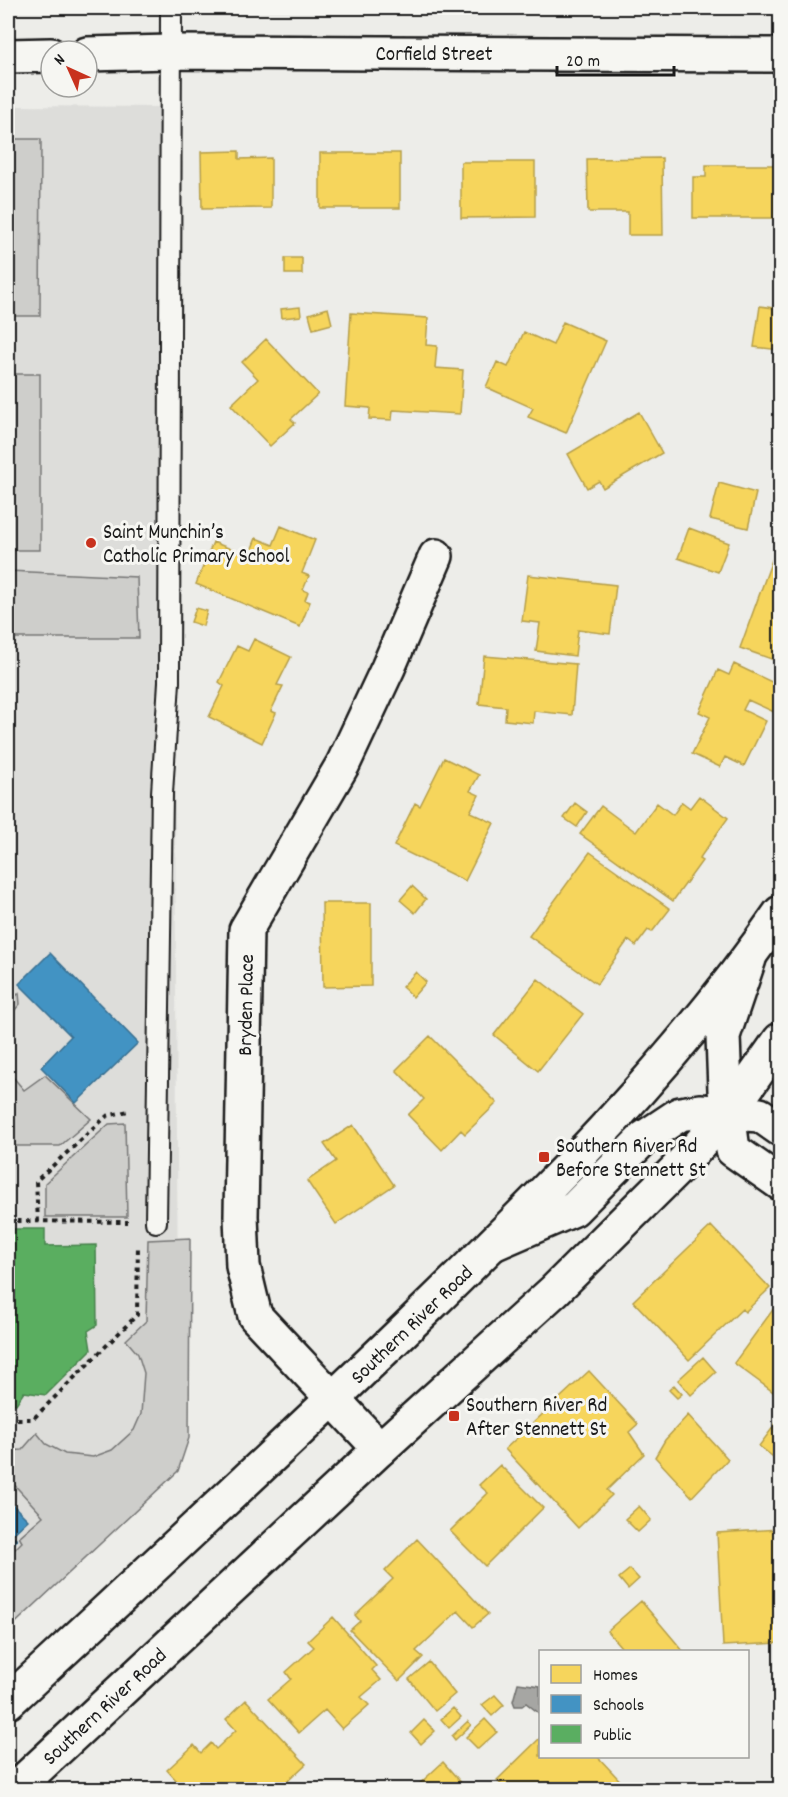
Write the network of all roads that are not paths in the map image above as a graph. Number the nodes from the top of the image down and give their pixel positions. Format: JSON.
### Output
{"nodes":[{"id":1,"x":171,"y":8,"type":"edge"},
{"id":2,"x":171,"y":52,"type":"junction"},
{"id":3,"x":99,"y":54,"type":"edge"},
{"id":4,"x":39,"y":55,"type":"edge"},
{"id":5,"x":780,"y":55,"type":"edge"},
{"id":6,"x":8,"y":56,"type":"edge"},
{"id":7,"x":436,"y":556,"type":"dead end"},
{"id":8,"x":780,"y":913,"type":"edge"},
{"id":9,"x":750,"y":957,"type":"junction"},
{"id":10,"x":780,"y":1040,"type":"edge"},
{"id":11,"x":728,"y":1114,"type":"junction"},
{"id":12,"x":780,"y":1129,"type":"edge"},
{"id":13,"x":780,"y":1183,"type":"edge"},
{"id":14,"x":156,"y":1222,"type":"road end"},
{"id":15,"x":491,"y":1245,"type":"junction"},
{"id":16,"x":332,"y":1400,"type":"junction"},
{"id":17,"x":380,"y":1449,"type":"junction"},
{"id":18,"x":8,"y":1702,"type":"edge"},
{"id":19,"x":14,"y":1790,"type":"edge"}],
"edges":[{"from":1,"to":2,"type":"lane"},
{"from":2,"to":3,"type":"main road","name":"Corfield Street"},
{"from":2,"to":5,"type":"main road","name":"Corfield Street"},
{"from":2,"to":14,"type":"lane"},
{"from":4,"to":6,"type":"main road"},
{"from":7,"to":16,"type":"main road","name":"Bryden Place"},
{"from":8,"to":9,"type":"main road","name":"Southern River Road"},
{"from":9,"to":11,"type":"main road"},
{"from":9,"to":15,"type":"main road","name":"Southern River Road"},
{"from":10,"to":11,"type":"main road","name":"Southern River Road"},
{"from":11,"to":12,"type":"main road"},
{"from":11,"to":13,"type":"main road"},
{"from":11,"to":15,"type":"main road"},
{"from":11,"to":17,"type":"main road","name":"Southern River Road"},
{"from":15,"to":16,"type":"main road","name":"Southern River Road"},
{"from":16,"to":17,"type":"main road","name":"Bryden Place"},
{"from":16,"to":18,"type":"main road","name":"Southern River Road"},
{"from":17,"to":19,"type":"main road","name":"Southern River Road"}]}
